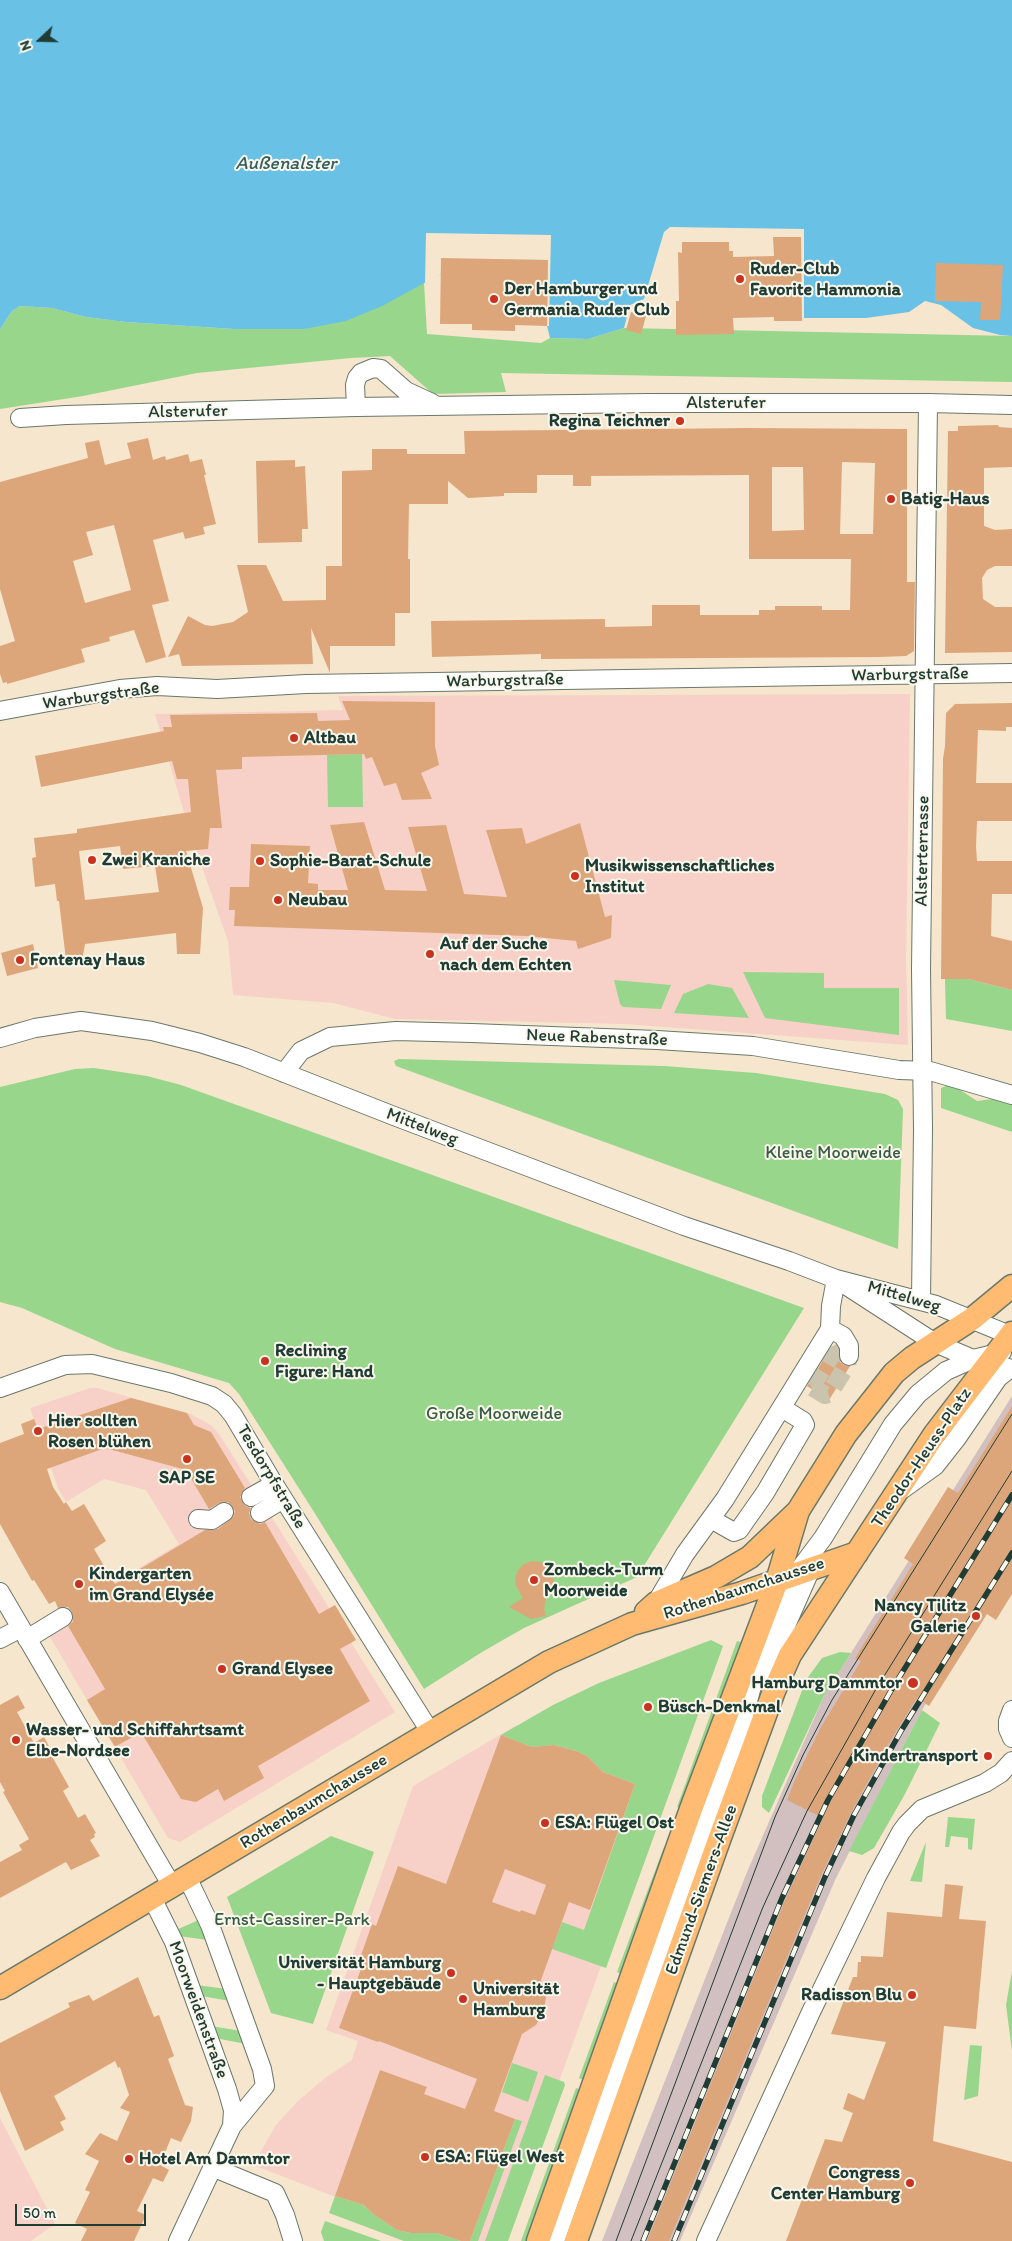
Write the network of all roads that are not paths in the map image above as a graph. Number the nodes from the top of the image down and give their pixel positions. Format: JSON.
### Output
{"nodes":[{"id":1,"x":928,"y":403,"type":"junction"},
{"id":2,"x":1012,"y":405,"type":"edge"},
{"id":3,"x":440,"y":406,"type":"junction"},
{"id":4,"x":356,"y":407,"type":"junction"},
{"id":5,"x":20,"y":418,"type":"dead end"},
{"id":6,"x":1012,"y":673,"type":"edge"},
{"id":7,"x":926,"y":676,"type":"junction"},
{"id":8,"x":0,"y":711,"type":"edge"},
{"id":9,"x":0,"y":1038,"type":"edge"},
{"id":10,"x":923,"y":1071,"type":"junction"},
{"id":11,"x":284,"y":1073,"type":"junction"},
{"id":12,"x":1012,"y":1095,"type":"edge"},
{"id":13,"x":836,"y":1279,"type":"junction"},
{"id":14,"x":1012,"y":1286,"type":"edge"},
{"id":15,"x":921,"y":1300,"type":"junction"},
{"id":16,"x":972,"y":1319,"type":"junction"},
{"id":17,"x":828,"y":1338,"type":"junction"},
{"id":18,"x":935,"y":1342,"type":"junction"},
{"id":19,"x":1003,"y":1352,"type":"edge"},
{"id":20,"x":850,"y":1356,"type":"dead end"},
{"id":21,"x":0,"y":1388,"type":"edge"},
{"id":22,"x":782,"y":1408,"type":"junction"},
{"id":23,"x":274,"y":1484,"type":"junction"},
{"id":24,"x":251,"y":1497,"type":"dead end"},
{"id":25,"x":284,"y":1499,"type":"junction"},
{"id":26,"x":224,"y":1512,"type":"dead end"},
{"id":27,"x":798,"y":1512,"type":"junction"},
{"id":28,"x":260,"y":1513,"type":"dead end"},
{"id":29,"x":198,"y":1519,"type":"dead end"},
{"id":30,"x":711,"y":1519,"type":"junction"},
{"id":31,"x":857,"y":1553,"type":"junction"},
{"id":32,"x":795,"y":1574,"type":"junction"},
{"id":33,"x":0,"y":1592,"type":"edge"},
{"id":34,"x":825,"y":1601,"type":"junction"},
{"id":35,"x":656,"y":1603,"type":"junction"},
{"id":36,"x":63,"y":1617,"type":"dead end"},
{"id":37,"x":632,"y":1624,"type":"junction"},
{"id":38,"x":24,"y":1633,"type":"junction"},
{"id":39,"x":756,"y":1633,"type":"junction"},
{"id":40,"x":0,"y":1639,"type":"edge"},
{"id":41,"x":780,"y":1640,"type":"junction"},
{"id":42,"x":757,"y":1667,"type":"junction"},
{"id":43,"x":1012,"y":1710,"type":"edge"},
{"id":44,"x":743,"y":1720,"type":"junction"},
{"id":45,"x":431,"y":1733,"type":"junction"},
{"id":46,"x":1012,"y":1738,"type":"edge"},
{"id":47,"x":1012,"y":1761,"type":"edge"},
{"id":48,"x":690,"y":1864,"type":"junction"},
{"id":49,"x":180,"y":1882,"type":"junction"},
{"id":50,"x":152,"y":1898,"type":"junction"},
{"id":51,"x":0,"y":1988,"type":"edge"},
{"id":52,"x":608,"y":2044,"type":"junction"},
{"id":53,"x":232,"y":2126,"type":"junction"},
{"id":54,"x":212,"y":2167,"type":"junction"},
{"id":55,"x":178,"y":2241,"type":"edge"},
{"id":56,"x":293,"y":2241,"type":"edge"},
{"id":57,"x":538,"y":2241,"type":"edge"},
{"id":58,"x":556,"y":2241,"type":"edge"},
{"id":59,"x":576,"y":2241,"type":"edge"},
{"id":60,"x":706,"y":2241,"type":"edge"}],
"edges":[{"from":1,"to":2,"type":"street","name":"Alsterufer"},
{"from":1,"to":3,"type":"street","name":"Alsterufer"},
{"from":1,"to":7,"type":"street","name":"Alsterterrasse"},
{"from":3,"to":4,"type":"street","name":"Alsterufer"},
{"from":3,"to":4,"type":"street","name":"Alsterufer"},
{"from":4,"to":5,"type":"street","name":"Alsterufer"},
{"from":6,"to":7,"type":"street","name":"Warburgstraße"},
{"from":7,"to":8,"type":"street","name":"Warburgstraße"},
{"from":7,"to":10,"type":"street","name":"Alsterterrasse"},
{"from":9,"to":11,"type":"street","name":"Mittelweg"},
{"from":10,"to":11,"type":"street","name":"Neue Rabenstraße"},
{"from":10,"to":12,"type":"street","name":"Neue Rabenstraße"},
{"from":10,"to":15,"type":"street","name":"Alsterterrasse"},
{"from":11,"to":13,"type":"street","name":"Mittelweg"},
{"from":13,"to":15,"type":"street","name":"Mittelweg"},
{"from":13,"to":17,"type":"street"},
{"from":13,"to":18,"type":"street","name":"Mittelweg"},
{"from":14,"to":16,"type":"main road"},
{"from":15,"to":16,"type":"street","name":"Mittelweg"},
{"from":16,"to":18,"type":"main road"},
{"from":16,"to":19,"type":"street","name":"Mittelweg"},
{"from":17,"to":20,"type":"street"},
{"from":17,"to":22,"type":"street"},
{"from":18,"to":19,"type":"street","name":"Mittelweg"},
{"from":18,"to":27,"type":"main road"},
{"from":19,"to":31,"type":"main road","name":"Theodor-Heuss-Platz"},
{"from":19,"to":32,"type":"street","name":"Theodor-Heuss-Platz"},
{"from":21,"to":23,"type":"street","name":"Tesdorpfstraße"},
{"from":22,"to":30,"type":"street"},
{"from":22,"to":30,"type":"street"},
{"from":23,"to":24,"type":"street"},
{"from":23,"to":25,"type":"street","name":"Tesdorpfstraße"},
{"from":25,"to":28,"type":"street"},
{"from":25,"to":45,"type":"street","name":"Tesdorpfstraße"},
{"from":26,"to":29,"type":"street"},
{"from":27,"to":32,"type":"main road"},
{"from":27,"to":35,"type":"main road","name":"Rothenbaumchaussee"},
{"from":30,"to":35,"type":"street"},
{"from":31,"to":32,"type":"main road","name":"Rothenbaumchaussee"},
{"from":31,"to":34,"type":"main road","name":"Edmund-Siemers-Allee"},
{"from":32,"to":37,"type":"main road","name":"Rothenbaumchaussee"},
{"from":32,"to":39,"type":"main road","name":"Edmund-Siemers-Allee"},
{"from":32,"to":41,"type":"street","name":"Edmund-Siemers-Allee"},
{"from":32,"to":42,"type":"street","name":"Edmund-Siemers-Allee"},
{"from":33,"to":38,"type":"street","name":"Moorweidenstraße"},
{"from":34,"to":41,"type":"street"},
{"from":34,"to":59,"type":"main road","name":"Edmund-Siemers-Allee"},
{"from":35,"to":37,"type":"main road","name":"Rothenbaumchaussee"},
{"from":36,"to":38,"type":"street"},
{"from":37,"to":45,"type":"main road","name":"Rothenbaumchaussee"},
{"from":38,"to":40,"type":"street"},
{"from":38,"to":49,"type":"street","name":"Moorweidenstraße"},
{"from":39,"to":42,"type":"street"},
{"from":39,"to":52,"type":"main road","name":"Edmund-Siemers-Allee"},
{"from":41,"to":44,"type":"street","name":"Edmund-Siemers-Allee"},
{"from":42,"to":44,"type":"street","name":"Edmund-Siemers-Allee"},
{"from":43,"to":46,"type":"street"},
{"from":44,"to":48,"type":"street","name":"Edmund-Siemers-Allee"},
{"from":45,"to":49,"type":"main road","name":"Rothenbaumchaussee"},
{"from":47,"to":60,"type":"street"},
{"from":48,"to":52,"type":"street"},
{"from":48,"to":58,"type":"street","name":"Edmund-Siemers-Allee"},
{"from":49,"to":50,"type":"main road","name":"Rothenbaumchaussee"},
{"from":49,"to":53,"type":"street","name":"Moorweidenstraße"},
{"from":50,"to":51,"type":"main road","name":"Rothenbaumchaussee"},
{"from":50,"to":53,"type":"street","name":"Moorweidenstraße"},
{"from":52,"to":57,"type":"main road","name":"Edmund-Siemers-Allee"},
{"from":53,"to":54,"type":"street","name":"Moorweidenstraße"},
{"from":54,"to":55,"type":"street","name":"Moorweidenstraße"},
{"from":54,"to":56,"type":"street"}]}
